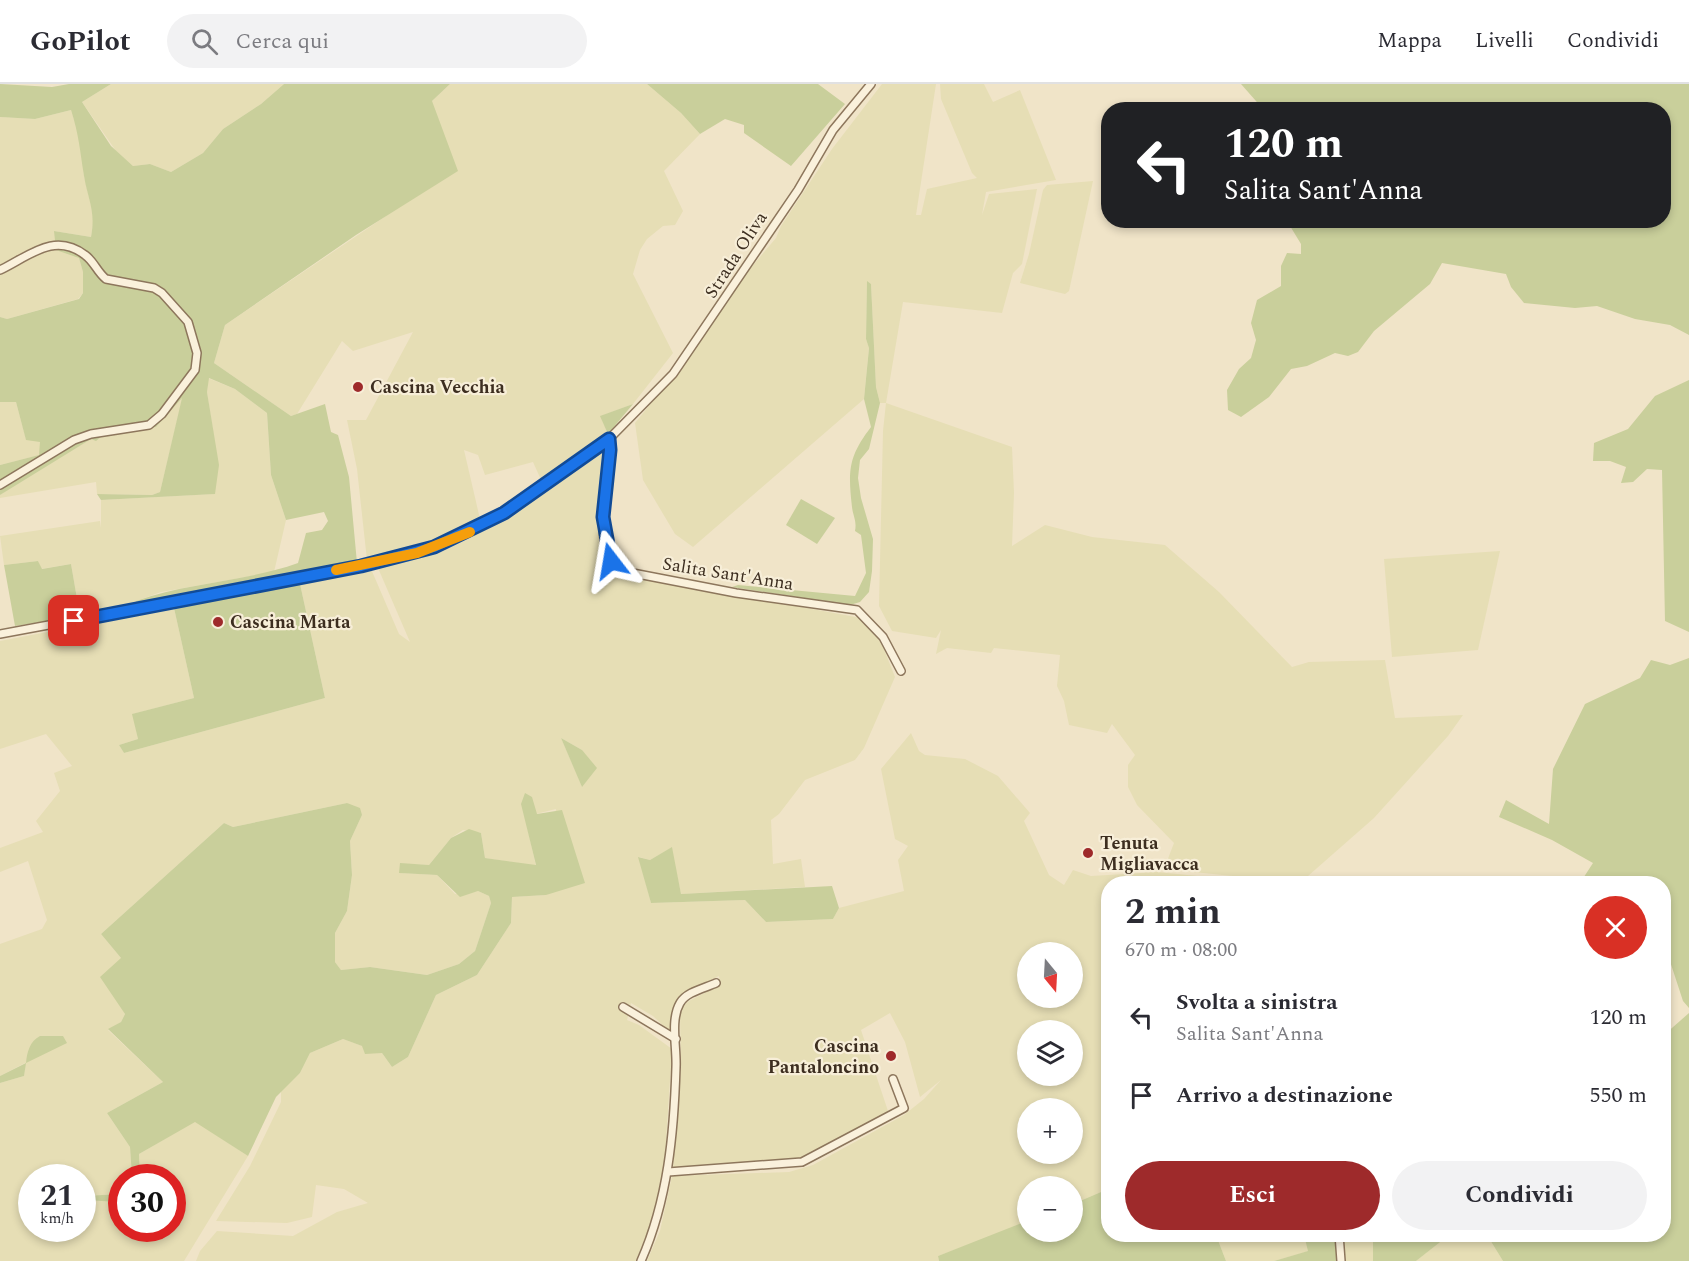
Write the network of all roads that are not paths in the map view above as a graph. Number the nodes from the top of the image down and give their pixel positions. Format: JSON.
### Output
{"nodes":[{"id":1,"x":871,"y":84,"type":"edge"},
{"id":2,"x":0,"y":270,"type":"edge"},
{"id":3,"x":612,"y":436,"type":"junction"},
{"id":4,"x":0,"y":485,"type":"edge"},
{"id":5,"x":0,"y":634,"type":"edge"},
{"id":6,"x":901,"y":671,"type":"dead end"},
{"id":7,"x":716,"y":983,"type":"dead end"},
{"id":8,"x":623,"y":1007,"type":"dead end"},
{"id":9,"x":676,"y":1039,"type":"junction"},
{"id":10,"x":893,"y":1079,"type":"dead end"},
{"id":11,"x":668,"y":1172,"type":"junction"},
{"id":12,"x":1340,"y":1242,"type":"edge"},
{"id":13,"x":641,"y":1261,"type":"edge"},
{"id":14,"x":1341,"y":1261,"type":"edge"}],
"edges":[{"from":1,"to":3,"type":"street","name":"Strada Oliva"},
{"from":2,"to":4,"type":"street"},
{"from":3,"to":5,"type":"street"},
{"from":3,"to":6,"type":"street","name":"Salita Sant'Anna"},
{"from":7,"to":9,"type":"street"},
{"from":8,"to":9,"type":"street"},
{"from":9,"to":11,"type":"street"},
{"from":10,"to":11,"type":"street"},
{"from":11,"to":13,"type":"street"},
{"from":12,"to":14,"type":"street"}]}
